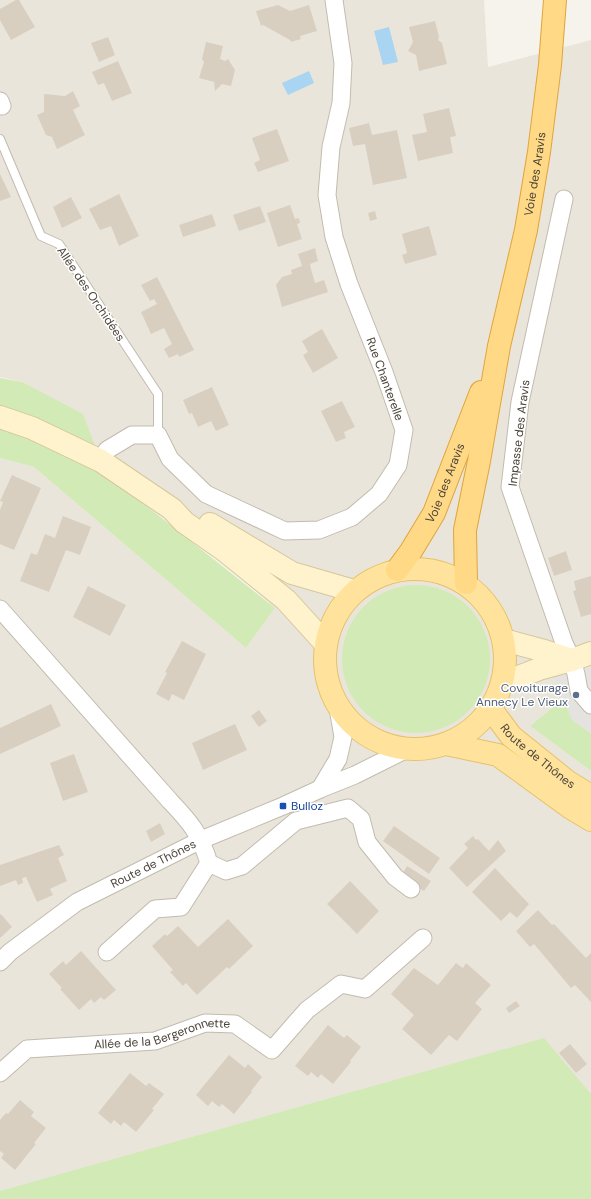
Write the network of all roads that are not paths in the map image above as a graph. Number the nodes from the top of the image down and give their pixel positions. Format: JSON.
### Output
{"nodes":[{"id":1,"x":334,"y":0,"type":"edge"},
{"id":2,"x":554,"y":0,"type":"edge"},
{"id":3,"x":0,"y":139,"type":"edge"},
{"id":4,"x":564,"y":198,"type":"dead end"},
{"id":5,"x":499,"y":346,"type":"junction"},
{"id":6,"x":0,"y":417,"type":"edge"},
{"id":7,"x":158,"y":434,"type":"junction"},
{"id":8,"x":100,"y":461,"type":"junction"},
{"id":9,"x":172,"y":509,"type":"junction"},
{"id":10,"x":397,"y":570,"type":"junction"},
{"id":11,"x":466,"y":583,"type":"junction"},
{"id":12,"x":354,"y":591,"type":"junction"},
{"id":13,"x":0,"y":608,"type":"edge"},
{"id":14,"x":504,"y":640,"type":"junction"},
{"id":15,"x":325,"y":643,"type":"junction"},
{"id":16,"x":581,"y":656,"type":"edge"},
{"id":17,"x":503,"y":682,"type":"junction"},
{"id":18,"x":591,"y":705,"type":"edge"},
{"id":19,"x":338,"y":708,"type":"junction"},
{"id":20,"x":491,"y":709,"type":"junction"},
{"id":21,"x":446,"y":744,"type":"junction"},
{"id":22,"x":407,"y":749,"type":"junction"},
{"id":23,"x":320,"y":788,"type":"junction"},
{"id":24,"x":591,"y":796,"type":"edge"},
{"id":25,"x":591,"y":820,"type":"edge"},
{"id":26,"x":201,"y":840,"type":"junction"},
{"id":27,"x":209,"y":863,"type":"junction"},
{"id":28,"x":411,"y":889,"type":"dead end"},
{"id":29,"x":423,"y":938,"type":"dead end"},
{"id":30,"x":108,"y":952,"type":"dead end"},
{"id":31,"x":0,"y":962,"type":"edge"},
{"id":32,"x":0,"y":1073,"type":"edge"}],
"edges":[{"from":1,"to":7,"type":"street","name":"Rue Chanterelle"},
{"from":2,"to":5,"type":"highway","name":"Voie des Aravis"},
{"from":3,"to":7,"type":"lane","name":"Allée des Orchidées"},
{"from":4,"to":16,"type":"street","name":"Impasse des Aravis"},
{"from":5,"to":10,"type":"highway","name":"Voie des Aravis"},
{"from":5,"to":11,"type":"highway","name":"Voie des Aravis"},
{"from":6,"to":8,"type":"main road"},
{"from":7,"to":8,"type":"street"},
{"from":8,"to":9,"type":"main road"},
{"from":9,"to":12,"type":"main road"},
{"from":9,"to":15,"type":"main road"},
{"from":10,"to":11,"type":"main road"},
{"from":10,"to":12,"type":"main road"},
{"from":11,"to":14,"type":"main road"},
{"from":12,"to":15,"type":"main road"},
{"from":13,"to":26,"type":"street"},
{"from":14,"to":16,"type":"main road"},
{"from":14,"to":17,"type":"main road"},
{"from":15,"to":19,"type":"main road"},
{"from":16,"to":17,"type":"main road"},
{"from":16,"to":18,"type":"street","name":"Impasse des Aravis"},
{"from":17,"to":20,"type":"main road"},
{"from":19,"to":22,"type":"main road"},
{"from":19,"to":23,"type":"street"},
{"from":20,"to":21,"type":"main road"},
{"from":20,"to":24,"type":"main road","name":"Route de Thônes"},
{"from":21,"to":22,"type":"main road"},
{"from":21,"to":25,"type":"main road","name":"Route de Thônes"},
{"from":22,"to":23,"type":"street","name":"Route de Thônes"},
{"from":23,"to":26,"type":"street","name":"Route de Thônes"},
{"from":26,"to":27,"type":"street"},
{"from":26,"to":31,"type":"street","name":"Route de Thônes"},
{"from":27,"to":28,"type":"street"},
{"from":27,"to":30,"type":"street"},
{"from":29,"to":32,"type":"street","name":"Allée de la Bergeronnette"}]}
